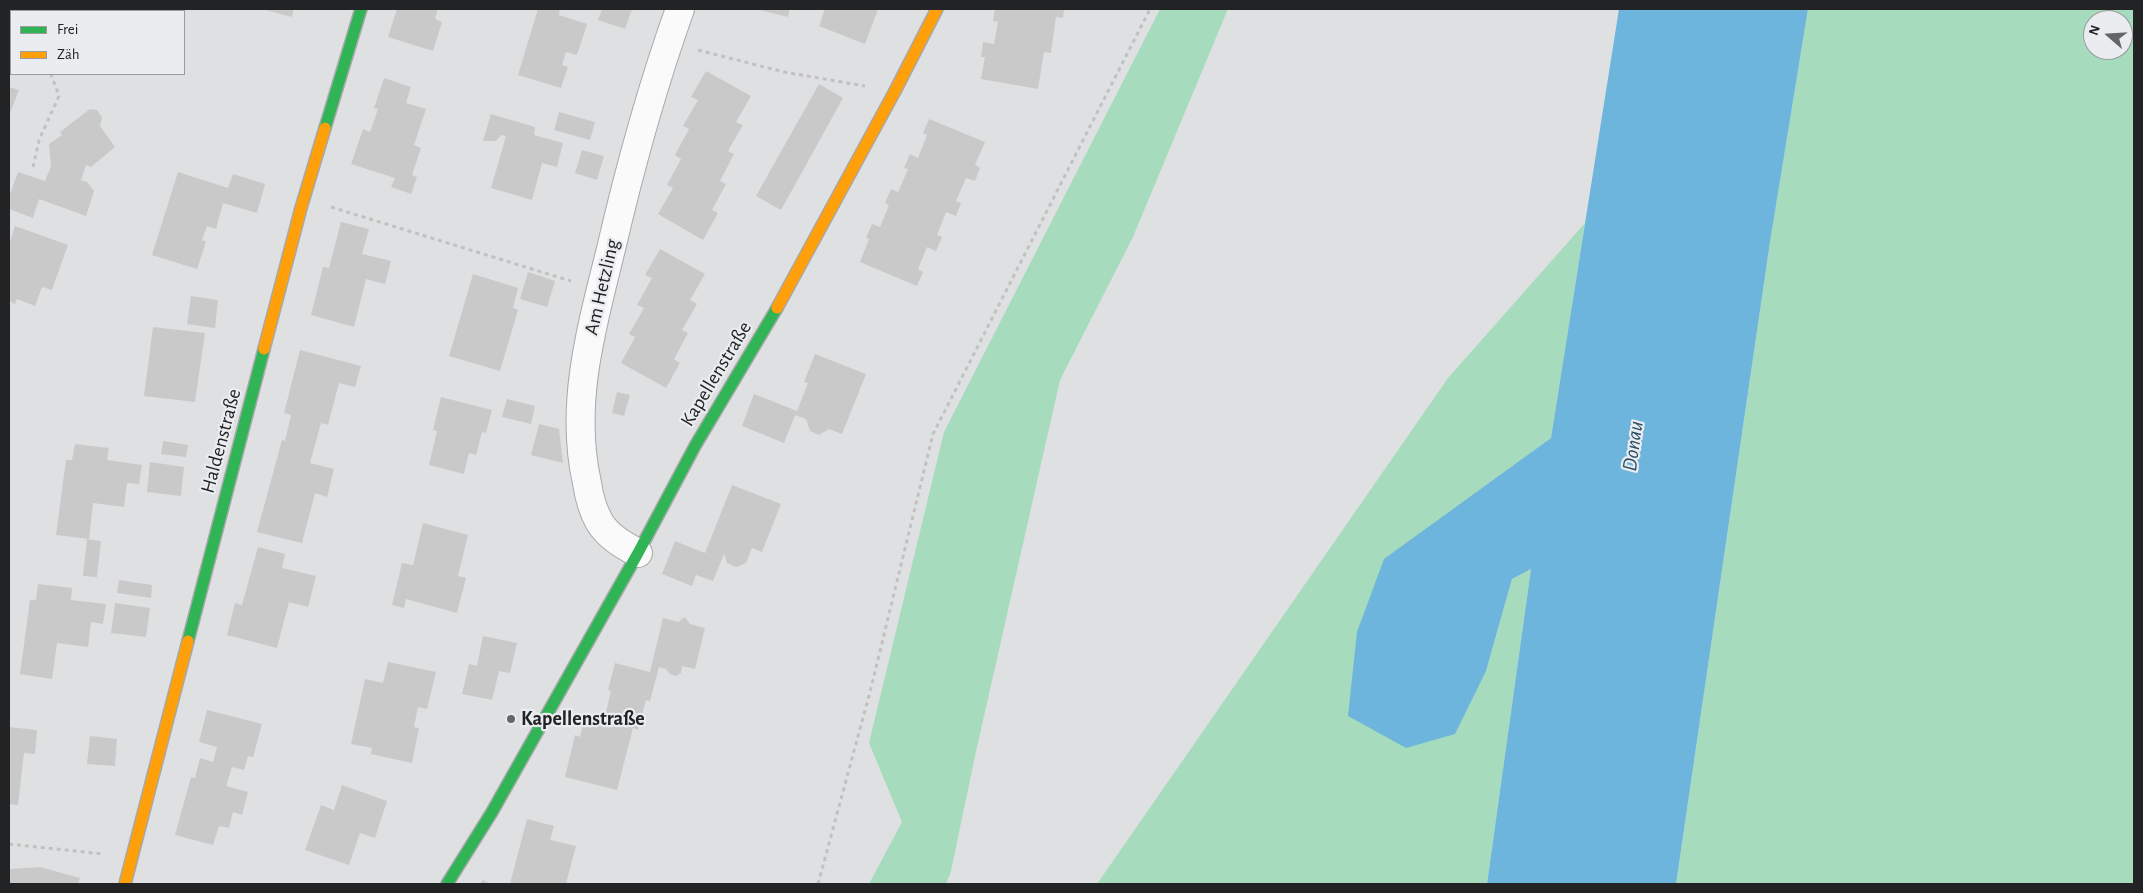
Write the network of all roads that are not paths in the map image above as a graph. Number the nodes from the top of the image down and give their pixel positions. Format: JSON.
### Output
{"nodes":[{"id":1,"x":361,"y":9,"type":"edge"},
{"id":2,"x":680,"y":9,"type":"edge"},
{"id":3,"x":938,"y":9,"type":"edge"},
{"id":4,"x":638,"y":553,"type":"junction"},
{"id":5,"x":125,"y":884,"type":"edge"},
{"id":6,"x":447,"y":884,"type":"edge"}],
"edges":[{"from":1,"to":5,"type":"street","name":"Haldenstraße"},
{"from":2,"to":4,"type":"street","name":"Am Hetzling"},
{"from":3,"to":4,"type":"street","name":"Kapellenstraße"},
{"from":4,"to":6,"type":"street","name":"Kapellenstraße"}]}
